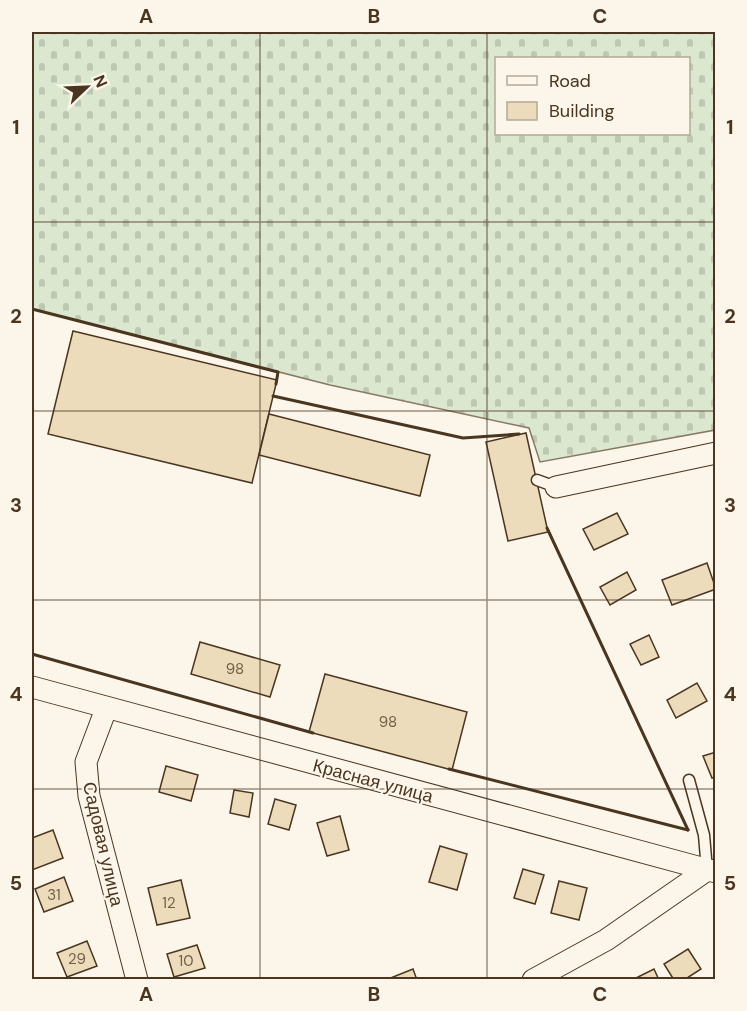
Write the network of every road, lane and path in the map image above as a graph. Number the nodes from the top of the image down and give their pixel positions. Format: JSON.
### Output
{"nodes":[{"id":1,"x":716,"y":453,"type":"edge"},
{"id":2,"x":546,"y":484,"type":"dead end"},
{"id":3,"x":32,"y":687,"type":"edge"},
{"id":4,"x":106,"y":709,"type":"junction"},
{"id":5,"x":689,"y":780,"type":"dead end"},
{"id":6,"x":711,"y":871,"type":"edge"},
{"id":7,"x":137,"y":980,"type":"edge"},
{"id":8,"x":533,"y":980,"type":"edge"}],
"edges":[{"from":1,"to":2,"type":"street"},
{"from":3,"to":4,"type":"street","name":"Красная улица"},
{"from":4,"to":6,"type":"street","name":"Красная улица"},
{"from":4,"to":7,"type":"street","name":"Садовая улица"},
{"from":5,"to":6,"type":"lane"},
{"from":6,"to":8,"type":"street"}]}
